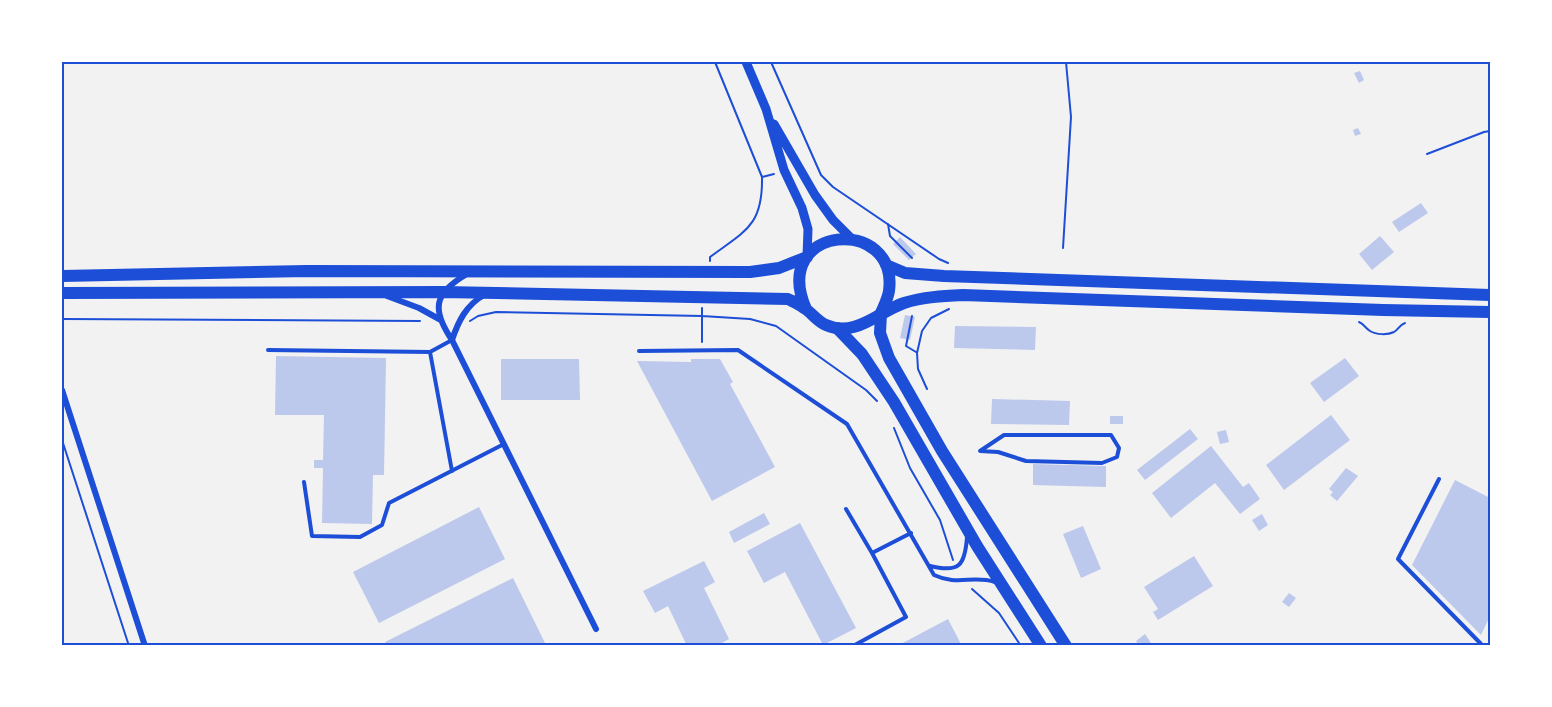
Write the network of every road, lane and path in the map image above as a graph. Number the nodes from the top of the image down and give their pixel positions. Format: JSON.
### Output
{"nodes":[{"id":1,"x":715,"y":62,"type":"edge"},
{"id":2,"x":746,"y":62,"type":"edge"},
{"id":3,"x":771,"y":62,"type":"edge"},
{"id":4,"x":1066,"y":62,"type":"edge"},
{"id":5,"x":766,"y":109,"type":"junction"},
{"id":6,"x":1491,"y":131,"type":"edge"},
{"id":7,"x":1427,"y":154,"type":"dead end"},
{"id":8,"x":775,"y":173,"type":"dead end"},
{"id":9,"x":762,"y":177,"type":"junction"},
{"id":10,"x":852,"y":239,"type":"junction"},
{"id":11,"x":1063,"y":248,"type":"dead end"},
{"id":12,"x":807,"y":258,"type":"junction"},
{"id":13,"x":912,"y":258,"type":"dead end"},
{"id":14,"x":710,"y":264,"type":"dead end"},
{"id":15,"x":886,"y":265,"type":"junction"},
{"id":16,"x":474,"y":270,"type":"junction"},
{"id":17,"x":62,"y":276,"type":"edge"},
{"id":18,"x":375,"y":292,"type":"junction"},
{"id":19,"x":443,"y":292,"type":"junction"},
{"id":20,"x":62,"y":293,"type":"edge"},
{"id":21,"x":493,"y":293,"type":"junction"},
{"id":22,"x":1491,"y":295,"type":"edge"},
{"id":23,"x":703,"y":304,"type":"dead end"},
{"id":24,"x":953,"y":307,"type":"dead end"},
{"id":25,"x":806,"y":309,"type":"junction"},
{"id":26,"x":1491,"y":312,"type":"edge"},
{"id":27,"x":881,"y":313,"type":"junction"},
{"id":28,"x":702,"y":316,"type":"junction"},
{"id":29,"x":912,"y":316,"type":"dead end"},
{"id":30,"x":62,"y":319,"type":"edge"},
{"id":31,"x":439,"y":319,"type":"junction"},
{"id":32,"x":460,"y":321,"type":"junction"},
{"id":33,"x":1355,"y":321,"type":"dead end"},
{"id":34,"x":1411,"y":322,"type":"dead end"},
{"id":35,"x":837,"y":328,"type":"junction"},
{"id":36,"x":452,"y":340,"type":"junction"},
{"id":37,"x":268,"y":350,"type":"dead end"},
{"id":38,"x":430,"y":351,"type":"junction"},
{"id":39,"x":639,"y":351,"type":"dead end"},
{"id":40,"x":702,"y":351,"type":"junction"},
{"id":41,"x":917,"y":353,"type":"junction"},
{"id":42,"x":927,"y":389,"type":"dead end"},
{"id":43,"x":62,"y":390,"type":"edge"},
{"id":44,"x":884,"y":406,"type":"dead end"},
{"id":45,"x":893,"y":427,"type":"dead end"},
{"id":46,"x":62,"y":440,"type":"edge"},
{"id":47,"x":504,"y":444,"type":"junction"},
{"id":48,"x":980,"y":451,"type":"joint"},
{"id":49,"x":452,"y":471,"type":"junction"},
{"id":50,"x":1439,"y":479,"type":"dead end"},
{"id":51,"x":304,"y":482,"type":"dead end"},
{"id":52,"x":846,"y":509,"type":"dead end"},
{"id":53,"x":968,"y":530,"type":"junction"},
{"id":54,"x":911,"y":533,"type":"junction"},
{"id":55,"x":872,"y":553,"type":"junction"},
{"id":56,"x":929,"y":566,"type":"junction"},
{"id":57,"x":957,"y":566,"type":"junction"},
{"id":58,"x":966,"y":581,"type":"junction"},
{"id":59,"x":1001,"y":584,"type":"junction"},
{"id":60,"x":596,"y":629,"type":"dead end"},
{"id":61,"x":129,"y":645,"type":"edge"},
{"id":62,"x":145,"y":645,"type":"edge"},
{"id":63,"x":853,"y":645,"type":"edge"},
{"id":64,"x":1021,"y":645,"type":"edge"},
{"id":65,"x":1041,"y":645,"type":"edge"},
{"id":66,"x":1066,"y":645,"type":"edge"},
{"id":67,"x":1483,"y":645,"type":"edge"}],
"edges":[{"from":1,"to":9,"type":"path"},
{"from":2,"to":5,"type":"street"},
{"from":3,"to":13,"type":"path"},
{"from":4,"to":11,"type":"path"},
{"from":5,"to":10,"type":"street"},
{"from":5,"to":12,"type":"street"},
{"from":6,"to":7,"type":"path"},
{"from":8,"to":9,"type":"path"},
{"from":9,"to":14,"type":"path"},
{"from":10,"to":12,"type":"main road"},
{"from":10,"to":15,"type":"main road"},
{"from":12,"to":16,"type":"main road"},
{"from":12,"to":25,"type":"main road"},
{"from":15,"to":22,"type":"main road"},
{"from":15,"to":27,"type":"main road"},
{"from":16,"to":17,"type":"main road"},
{"from":16,"to":19,"type":"street"},
{"from":18,"to":19,"type":"main road"},
{"from":18,"to":20,"type":"main road"},
{"from":18,"to":31,"type":"street"},
{"from":19,"to":21,"type":"main road"},
{"from":19,"to":31,"type":"street"},
{"from":21,"to":25,"type":"main road"},
{"from":21,"to":32,"type":"street"},
{"from":23,"to":28,"type":"path"},
{"from":24,"to":41,"type":"path"},
{"from":25,"to":35,"type":"main road"},
{"from":26,"to":27,"type":"main road"},
{"from":27,"to":35,"type":"main road"},
{"from":27,"to":66,"type":"main road"},
{"from":28,"to":32,"type":"path"},
{"from":28,"to":40,"type":"path"},
{"from":28,"to":44,"type":"path"},
{"from":29,"to":41,"type":"path"},
{"from":30,"to":31,"type":"path"},
{"from":31,"to":36,"type":"street"},
{"from":32,"to":36,"type":"street"},
{"from":33,"to":34,"type":"path"},
{"from":35,"to":53,"type":"main road"},
{"from":36,"to":38,"type":"lane"},
{"from":36,"to":47,"type":"street"},
{"from":37,"to":38,"type":"lane"},
{"from":38,"to":49,"type":"lane"},
{"from":39,"to":40,"type":"lane"},
{"from":40,"to":54,"type":"lane"},
{"from":41,"to":42,"type":"path"},
{"from":43,"to":62,"type":"street"},
{"from":45,"to":57,"type":"path"},
{"from":46,"to":61,"type":"path"},
{"from":47,"to":49,"type":"lane"},
{"from":47,"to":60,"type":"street"},
{"from":48,"to":48,"type":"lane"},
{"from":49,"to":51,"type":"lane"},
{"from":50,"to":67,"type":"lane"},
{"from":52,"to":55,"type":"lane"},
{"from":53,"to":57,"type":"lane"},
{"from":53,"to":59,"type":"main road"},
{"from":54,"to":55,"type":"lane"},
{"from":54,"to":56,"type":"lane"},
{"from":55,"to":63,"type":"lane"},
{"from":56,"to":57,"type":"lane"},
{"from":56,"to":58,"type":"lane"},
{"from":58,"to":59,"type":"lane"},
{"from":58,"to":64,"type":"path"},
{"from":59,"to":65,"type":"main road"}]}
